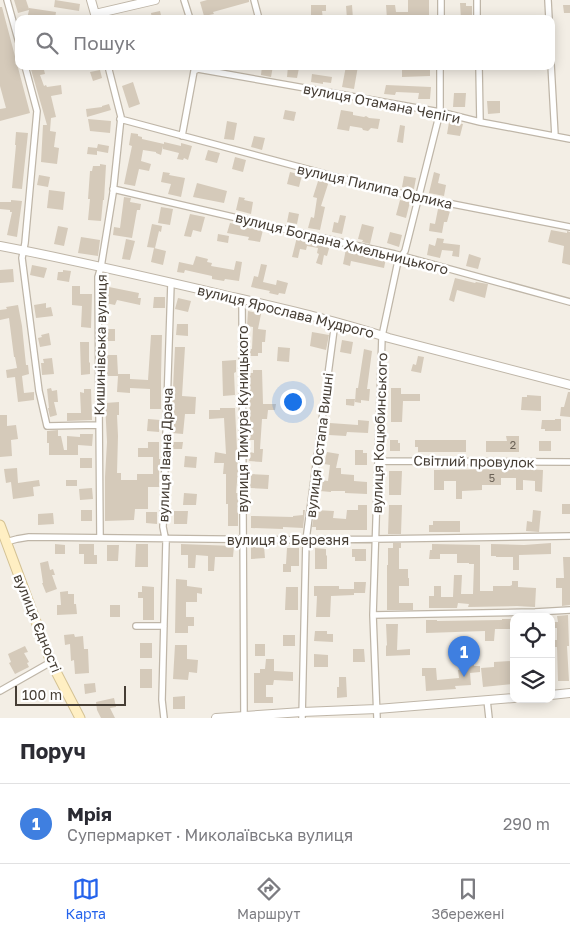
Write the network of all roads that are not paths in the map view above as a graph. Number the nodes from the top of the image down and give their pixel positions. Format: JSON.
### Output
{"nodes":[{"id":1,"x":7,"y":0,"type":"edge"},
{"id":2,"x":91,"y":0,"type":"edge"},
{"id":3,"x":156,"y":0,"type":"edge"},
{"id":4,"x":184,"y":0,"type":"edge"},
{"id":5,"x":254,"y":0,"type":"edge"},
{"id":6,"x":441,"y":0,"type":"edge"},
{"id":7,"x":477,"y":0,"type":"edge"},
{"id":8,"x":548,"y":0,"type":"edge"},
{"id":9,"x":96,"y":15,"type":"edge"},
{"id":10,"x":100,"y":15,"type":"edge"},
{"id":11,"x":189,"y":15,"type":"edge"},
{"id":12,"x":258,"y":15,"type":"edge"},
{"id":13,"x":441,"y":15,"type":"edge"},
{"id":14,"x":477,"y":15,"type":"edge"},
{"id":15,"x":549,"y":15,"type":"edge"},
{"id":16,"x":15,"y":29,"type":"edge"},
{"id":17,"x":26,"y":70,"type":"edge"},
{"id":18,"x":109,"y":70,"type":"edge"},
{"id":19,"x":195,"y":70,"type":"edge"},
{"id":20,"x":209,"y":70,"type":"edge"},
{"id":21,"x":440,"y":70,"type":"edge"},
{"id":22,"x":479,"y":70,"type":"edge"},
{"id":23,"x":551,"y":70,"type":"edge"},
{"id":24,"x":440,"y":112,"type":"junction"},
{"id":25,"x":120,"y":119,"type":"junction"},
{"id":26,"x":480,"y":122,"type":"junction"},
{"id":27,"x":182,"y":136,"type":"junction"},
{"id":28,"x":555,"y":136,"type":"junction"},
{"id":29,"x":570,"y":138,"type":"edge"},
{"id":30,"x":113,"y":188,"type":"junction"},
{"id":31,"x":419,"y":198,"type":"junction"},
{"id":32,"x":570,"y":227,"type":"edge"},
{"id":33,"x":0,"y":246,"type":"edge"},
{"id":34,"x":24,"y":250,"type":"junction"},
{"id":35,"x":402,"y":256,"type":"junction"},
{"id":36,"x":101,"y":267,"type":"junction"},
{"id":37,"x":171,"y":283,"type":"junction"},
{"id":38,"x":242,"y":299,"type":"junction"},
{"id":39,"x":570,"y":302,"type":"edge"},
{"id":40,"x":335,"y":322,"type":"junction"},
{"id":41,"x":382,"y":336,"type":"junction"},
{"id":42,"x":570,"y":385,"type":"edge"},
{"id":43,"x":99,"y":425,"type":"junction"},
{"id":44,"x":378,"y":460,"type":"junction"},
{"id":45,"x":570,"y":462,"type":"edge"},
{"id":46,"x":0,"y":525,"type":"edge"},
{"id":47,"x":570,"y":536,"type":"edge"},
{"id":48,"x":100,"y":538,"type":"junction"},
{"id":49,"x":165,"y":538,"type":"junction"},
{"id":50,"x":243,"y":539,"type":"junction"},
{"id":51,"x":375,"y":539,"type":"junction"},
{"id":52,"x":306,"y":540,"type":"junction"},
{"id":53,"x":6,"y":542,"type":"junction"},
{"id":54,"x":570,"y":610,"type":"edge"},
{"id":55,"x":372,"y":615,"type":"junction"},
{"id":56,"x":136,"y":626,"type":"dead end"},
{"id":57,"x":164,"y":626,"type":"junction"},
{"id":58,"x":51,"y":662,"type":"junction"},
{"id":59,"x":0,"y":691,"type":"edge"},
{"id":60,"x":570,"y":693,"type":"edge"},
{"id":61,"x":555,"y":695,"type":"edge"},
{"id":62,"x":510,"y":698,"type":"edge"},
{"id":63,"x":487,"y":700,"type":"junction"},
{"id":64,"x":377,"y":708,"type":"junction"},
{"id":65,"x":302,"y":715,"type":"edge"},
{"id":66,"x":244,"y":717,"type":"edge"},
{"id":67,"x":80,"y":718,"type":"edge"},
{"id":68,"x":164,"y":718,"type":"edge"},
{"id":69,"x":216,"y":718,"type":"edge"},
{"id":70,"x":377,"y":718,"type":"edge"},
{"id":71,"x":489,"y":718,"type":"edge"}],
"edges":[{"from":1,"to":16,"type":"street"},
{"from":2,"to":9,"type":"street"},
{"from":3,"to":10,"type":"street"},
{"from":4,"to":11,"type":"street"},
{"from":5,"to":12,"type":"street"},
{"from":6,"to":13,"type":"street"},
{"from":7,"to":14,"type":"street"},
{"from":8,"to":15,"type":"street"},
{"from":17,"to":34,"type":"street"},
{"from":18,"to":25,"type":"street","name":"Кишинівська вулиця"},
{"from":19,"to":27,"type":"street"},
{"from":20,"to":24,"type":"street","name":"вулиця Отамана Чепіги"},
{"from":21,"to":24,"type":"street","name":"вулиця Коцюбинського"},
{"from":22,"to":26,"type":"street"},
{"from":23,"to":28,"type":"street"},
{"from":24,"to":26,"type":"street","name":"вулиця Отамана Чепіги"},
{"from":24,"to":31,"type":"street","name":"вулиця Коцюбинського"},
{"from":25,"to":27,"type":"street","name":"вулиця Пилипа Орлика"},
{"from":25,"to":30,"type":"street","name":"Кишинівська вулиця"},
{"from":26,"to":28,"type":"street","name":"вулиця Отамана Чепіги"},
{"from":27,"to":31,"type":"street","name":"вулиця Пилипа Орлика"},
{"from":28,"to":29,"type":"street","name":"вулиця Отамана Чепіги"},
{"from":30,"to":35,"type":"street","name":"вулиця Богдана Хмельницького"},
{"from":30,"to":36,"type":"street","name":"Кишинівська вулиця"},
{"from":31,"to":32,"type":"street","name":"вулиця Пилипа Орлика"},
{"from":31,"to":35,"type":"street","name":"вулиця Коцюбинського"},
{"from":33,"to":34,"type":"street","name":"вулиця Ярослава Мудрого"},
{"from":34,"to":36,"type":"street","name":"вулиця Ярослава Мудрого"},
{"from":34,"to":43,"type":"street"},
{"from":35,"to":39,"type":"street","name":"вулиця Богдана Хмельницького"},
{"from":35,"to":41,"type":"street","name":"вулиця Коцюбинського"},
{"from":36,"to":37,"type":"street","name":"вулиця Ярослава Мудрого"},
{"from":36,"to":43,"type":"street","name":"Кишинівська вулиця"},
{"from":37,"to":38,"type":"street","name":"вулиця Ярослава Мудрого"},
{"from":37,"to":49,"type":"street","name":"вулиця Івана Драча"},
{"from":38,"to":40,"type":"street","name":"вулиця Ярослава Мудрого"},
{"from":38,"to":50,"type":"street","name":"вулиця Тимура Куницького"},
{"from":40,"to":41,"type":"street","name":"вулиця Ярослава Мудрого"},
{"from":40,"to":52,"type":"street","name":"вулиця Остапа Вишні"},
{"from":41,"to":42,"type":"street","name":"вулиця Ярослава Мудрого"},
{"from":41,"to":44,"type":"street","name":"вулиця Коцюбинського"},
{"from":43,"to":48,"type":"street","name":"Кишинівська вулиця"},
{"from":44,"to":45,"type":"street","name":"Світлий провулок"},
{"from":44,"to":51,"type":"street","name":"вулиця Коцюбинського"},
{"from":46,"to":53,"type":"main road","name":"вулиця Єдності"},
{"from":47,"to":51,"type":"street","name":"вулиця 8 Березня"},
{"from":48,"to":49,"type":"street","name":"вулиця 8 Березня"},
{"from":48,"to":53,"type":"street","name":"вулиця 8 Березня"},
{"from":49,"to":50,"type":"street","name":"вулиця 8 Березня"},
{"from":49,"to":57,"type":"street","name":"вулиця Івана Драча"},
{"from":50,"to":52,"type":"street","name":"вулиця 8 Березня"},
{"from":50,"to":66,"type":"street","name":"вулиця Тимура Куницького"},
{"from":51,"to":52,"type":"street","name":"вулиця 8 Березня"},
{"from":51,"to":55,"type":"street","name":"вулиця Коцюбинського"},
{"from":52,"to":65,"type":"street","name":"вулиця Остапа Вишні"},
{"from":53,"to":58,"type":"main road","name":"вулиця Єдності"},
{"from":54,"to":55,"type":"street"},
{"from":55,"to":64,"type":"street","name":"вулиця Коцюбинського"},
{"from":56,"to":57,"type":"street"},
{"from":57,"to":68,"type":"street","name":"вулиця Івана Драча"},
{"from":58,"to":59,"type":"street"},
{"from":58,"to":67,"type":"main road","name":"вулиця Єдності"},
{"from":60,"to":61,"type":"street"},
{"from":62,"to":63,"type":"street"},
{"from":63,"to":64,"type":"street"},
{"from":63,"to":71,"type":"street"},
{"from":64,"to":65,"type":"street"},
{"from":64,"to":70,"type":"street","name":"вулиця Коцюбинського"},
{"from":65,"to":66,"type":"street"},
{"from":66,"to":69,"type":"street"}]}
